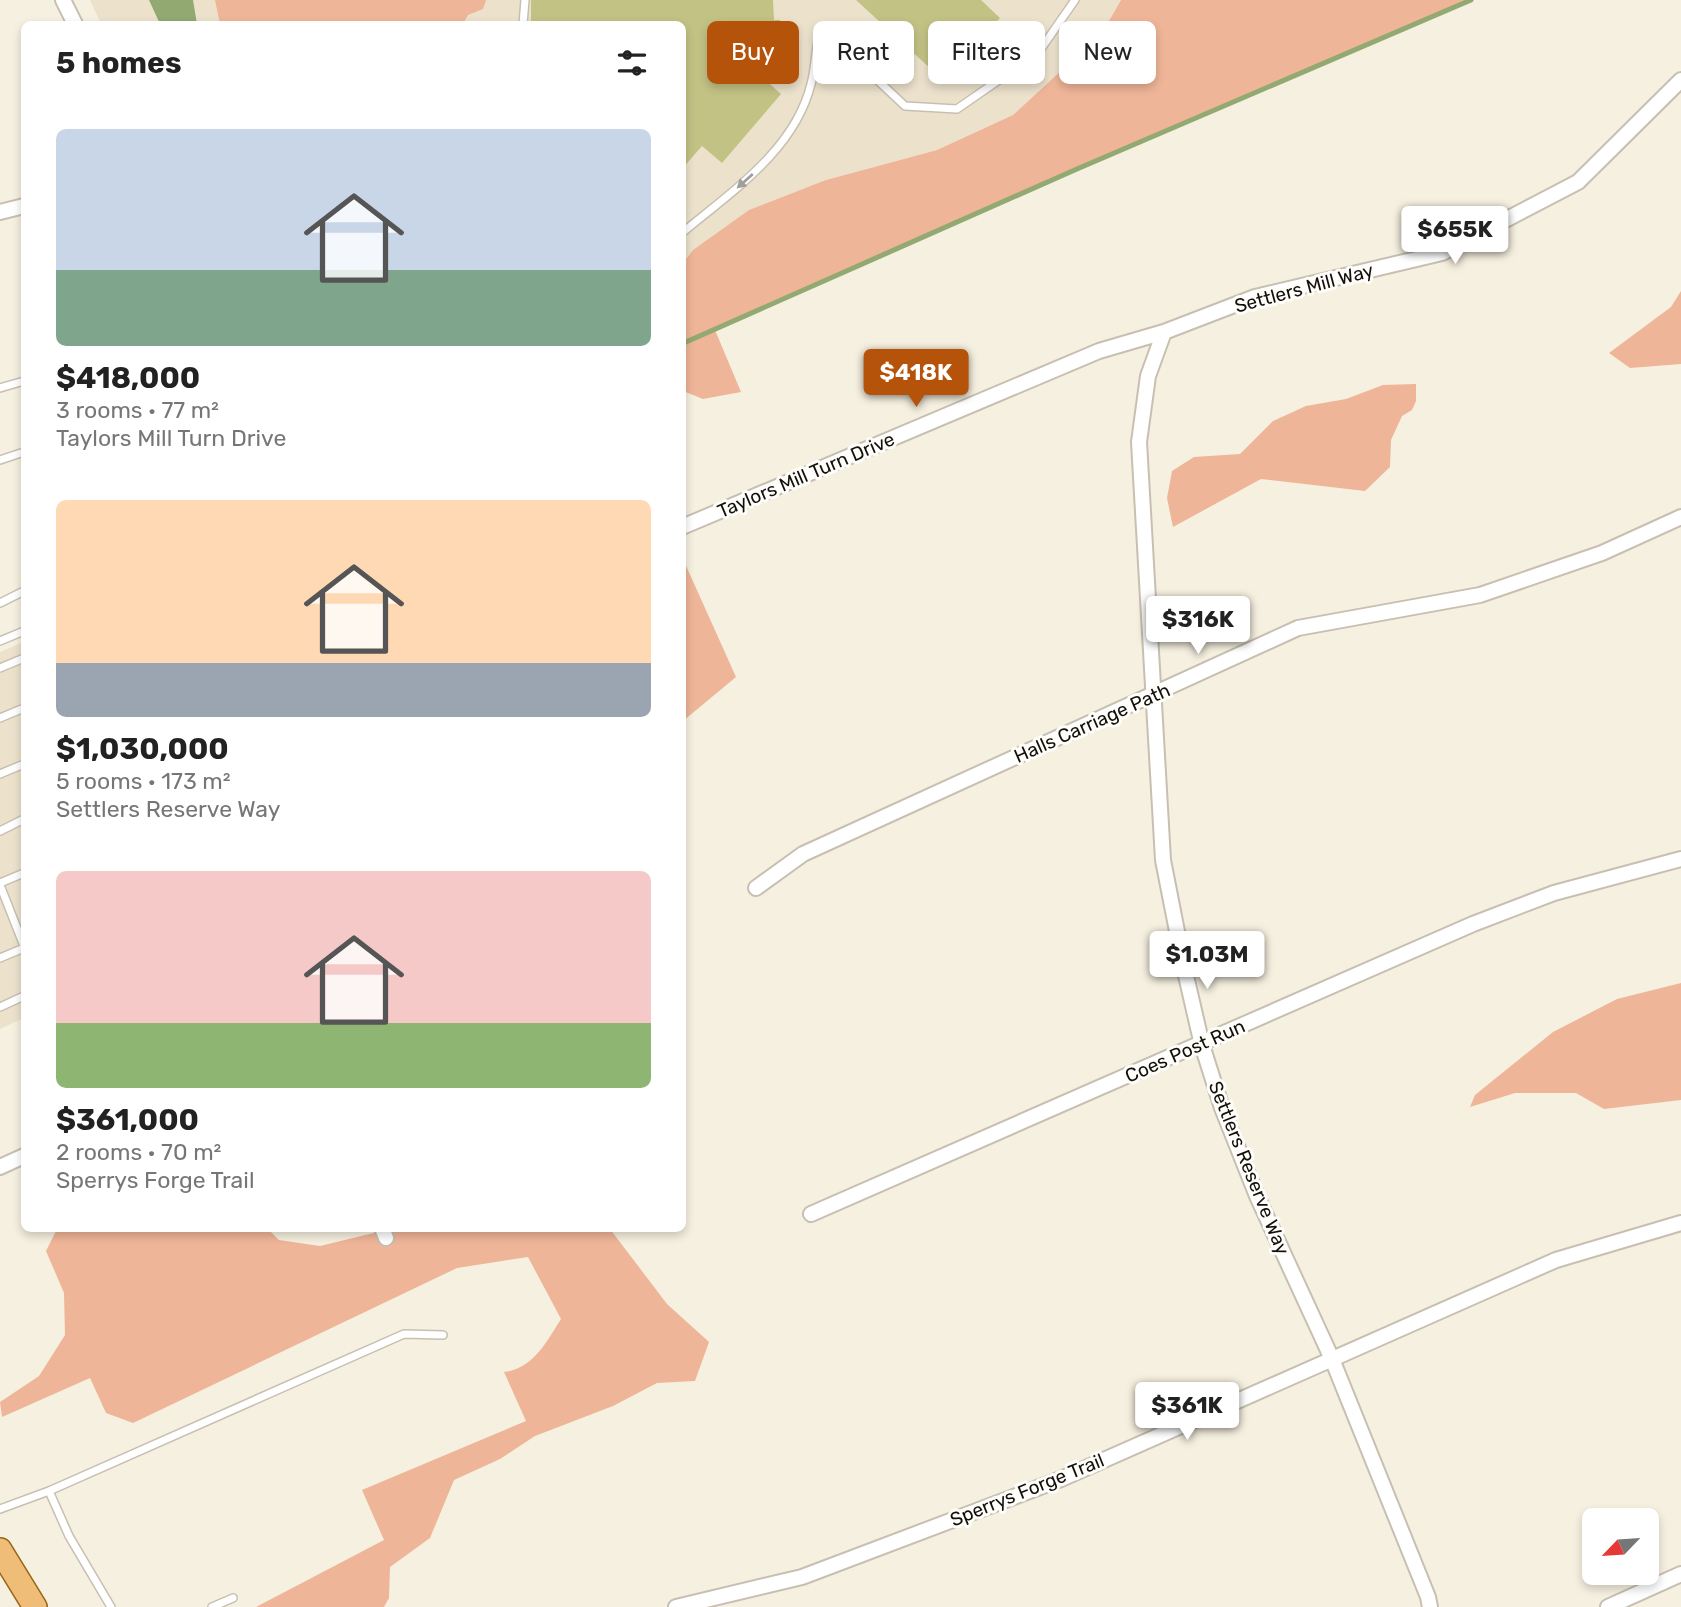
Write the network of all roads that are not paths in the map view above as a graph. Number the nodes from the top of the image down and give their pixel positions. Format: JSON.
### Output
{"nodes":[{"id":1,"x":63,"y":0,"type":"edge"},
{"id":2,"x":524,"y":0,"type":"edge"},
{"id":3,"x":1075,"y":0,"type":"edge"},
{"id":4,"x":74,"y":21,"type":"edge"},
{"id":5,"x":523,"y":21,"type":"edge"},
{"id":6,"x":1681,"y":80,"type":"edge"},
{"id":7,"x":21,"y":207,"type":"edge"},
{"id":8,"x":0,"y":212,"type":"edge"},
{"id":9,"x":686,"y":230,"type":"edge"},
{"id":10,"x":1164,"y":332,"type":"junction"},
{"id":11,"x":21,"y":383,"type":"edge"},
{"id":12,"x":0,"y":388,"type":"edge"},
{"id":13,"x":21,"y":453,"type":"edge"},
{"id":14,"x":0,"y":460,"type":"edge"},
{"id":15,"x":1681,"y":517,"type":"edge"},
{"id":16,"x":686,"y":525,"type":"edge"},
{"id":17,"x":21,"y":592,"type":"edge"},
{"id":18,"x":0,"y":603,"type":"edge"},
{"id":19,"x":21,"y":632,"type":"edge"},
{"id":20,"x":0,"y":641,"type":"edge"},
{"id":21,"x":21,"y":659,"type":"edge"},
{"id":22,"x":0,"y":668,"type":"edge"},
{"id":23,"x":1154,"y":696,"type":"junction"},
{"id":24,"x":21,"y":709,"type":"edge"},
{"id":25,"x":0,"y":718,"type":"edge"},
{"id":26,"x":21,"y":765,"type":"edge"},
{"id":27,"x":0,"y":774,"type":"edge"},
{"id":28,"x":21,"y":821,"type":"edge"},
{"id":29,"x":0,"y":831,"type":"edge"},
{"id":30,"x":1681,"y":859,"type":"edge"},
{"id":31,"x":21,"y":874,"type":"edge"},
{"id":32,"x":0,"y":884,"type":"edge"},
{"id":33,"x":756,"y":888,"type":"dead end"},
{"id":34,"x":4,"y":905,"type":"edge"},
{"id":35,"x":21,"y":928,"type":"edge"},
{"id":36,"x":21,"y":948,"type":"edge"},
{"id":37,"x":0,"y":958,"type":"edge"},
{"id":38,"x":21,"y":997,"type":"edge"},
{"id":39,"x":0,"y":1007,"type":"edge"},
{"id":40,"x":1202,"y":1045,"type":"junction"},
{"id":41,"x":21,"y":1157,"type":"edge"},
{"id":42,"x":0,"y":1167,"type":"edge"},
{"id":43,"x":811,"y":1214,"type":"dead end"},
{"id":44,"x":1681,"y":1223,"type":"edge"},
{"id":45,"x":443,"y":1335,"type":"dead end"},
{"id":46,"x":1332,"y":1359,"type":"junction"},
{"id":47,"x":49,"y":1491,"type":"junction"},
{"id":48,"x":0,"y":1509,"type":"edge"},
{"id":49,"x":0,"y":1550,"type":"edge"},
{"id":50,"x":1681,"y":1574,"type":"edge"},
{"id":51,"x":233,"y":1598,"type":"dead end"},
{"id":52,"x":35,"y":1607,"type":"edge"},
{"id":53,"x":111,"y":1607,"type":"edge"},
{"id":54,"x":212,"y":1607,"type":"edge"},
{"id":55,"x":676,"y":1607,"type":"edge"},
{"id":56,"x":1430,"y":1607,"type":"edge"},
{"id":57,"x":1608,"y":1607,"type":"edge"}],
"edges":[{"from":1,"to":4,"type":"street"},
{"from":2,"to":5,"type":"lane"},
{"from":3,"to":9,"type":"lane","one_way":true},
{"from":6,"to":10,"type":"street","name":"Settlers Mill Way"},
{"from":7,"to":8,"type":"street"},
{"from":10,"to":16,"type":"street","name":"Taylors Mill Turn Drive"},
{"from":10,"to":23,"type":"street","name":"Settlers Reserve Way"},
{"from":11,"to":12,"type":"lane"},
{"from":13,"to":14,"type":"lane"},
{"from":15,"to":23,"type":"street","name":"Halls Carriage Path"},
{"from":17,"to":18,"type":"lane"},
{"from":19,"to":20,"type":"lane"},
{"from":21,"to":22,"type":"lane"},
{"from":23,"to":33,"type":"street","name":"Halls Carriage Path"},
{"from":23,"to":40,"type":"street","name":"Settlers Reserve Way"},
{"from":24,"to":25,"type":"lane"},
{"from":26,"to":27,"type":"lane"},
{"from":28,"to":29,"type":"lane"},
{"from":30,"to":40,"type":"street","name":"Coes Post Run"},
{"from":31,"to":32,"type":"lane"},
{"from":32,"to":34,"type":"lane"},
{"from":34,"to":35,"type":"lane"},
{"from":36,"to":37,"type":"lane"},
{"from":38,"to":39,"type":"lane"},
{"from":40,"to":43,"type":"street","name":"Coes Post Run"},
{"from":40,"to":46,"type":"street","name":"Settlers Reserve Way"},
{"from":41,"to":42,"type":"street"},
{"from":44,"to":46,"type":"street","name":"Sperrys Forge Trail"},
{"from":45,"to":47,"type":"lane"},
{"from":46,"to":55,"type":"street","name":"Sperrys Forge Trail"},
{"from":46,"to":56,"type":"street","name":"Settlers Reserve Way"},
{"from":47,"to":48,"type":"lane"},
{"from":47,"to":53,"type":"lane"},
{"from":49,"to":52,"type":"main road"},
{"from":50,"to":57,"type":"street"},
{"from":51,"to":54,"type":"lane"}]}
